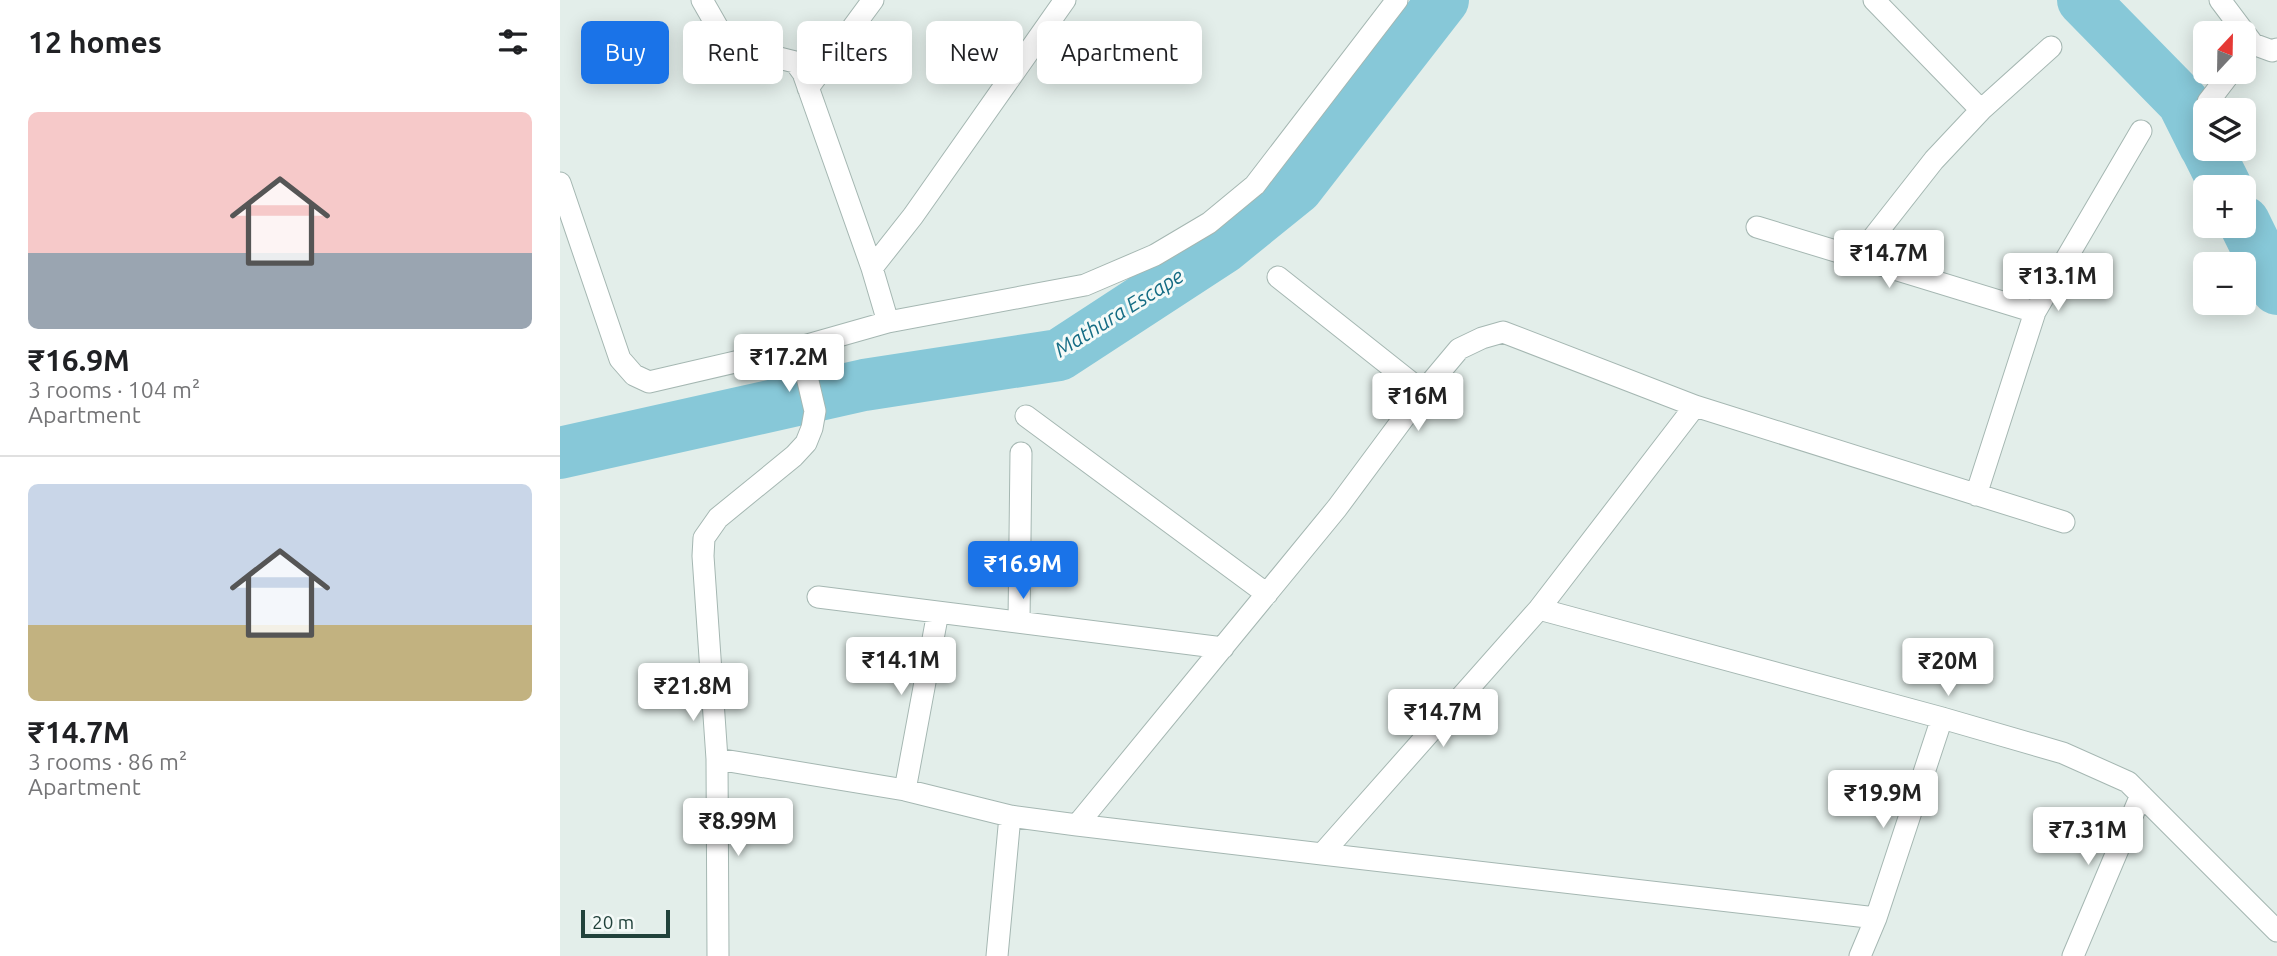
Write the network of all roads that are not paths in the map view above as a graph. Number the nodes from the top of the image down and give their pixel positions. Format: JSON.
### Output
{"nodes":[{"id":1,"x":702,"y":0,"type":"edge"},
{"id":2,"x":873,"y":0,"type":"edge"},
{"id":3,"x":1065,"y":0,"type":"edge"},
{"id":4,"x":1397,"y":0,"type":"edge"},
{"id":5,"x":1874,"y":0,"type":"edge"},
{"id":6,"x":2220,"y":0,"type":"edge"},
{"id":7,"x":2232,"y":21,"type":"edge"},
{"id":8,"x":2051,"y":47,"type":"dead end"},
{"id":9,"x":2277,"y":49,"type":"edge"},
{"id":10,"x":2256,"y":50,"type":"edge"},
{"id":11,"x":2222,"y":84,"type":"edge"},
{"id":12,"x":808,"y":88,"type":"junction"},
{"id":13,"x":2211,"y":98,"type":"edge"},
{"id":14,"x":1980,"y":110,"type":"junction"},
{"id":15,"x":2141,"y":131,"type":"dead end"},
{"id":16,"x":560,"y":183,"type":"edge"},
{"id":17,"x":1756,"y":228,"type":"dead end"},
{"id":18,"x":1857,"y":258,"type":"junction"},
{"id":19,"x":872,"y":268,"type":"junction"},
{"id":20,"x":1278,"y":277,"type":"dead end"},
{"id":21,"x":2035,"y":312,"type":"junction"},
{"id":22,"x":888,"y":322,"type":"junction"},
{"id":23,"x":802,"y":357,"type":"junction"},
{"id":24,"x":1423,"y":392,"type":"junction"},
{"id":25,"x":1695,"y":406,"type":"junction"},
{"id":26,"x":1026,"y":416,"type":"dead end"},
{"id":27,"x":1021,"y":453,"type":"dead end"},
{"id":28,"x":1976,"y":495,"type":"junction"},
{"id":29,"x":2064,"y":522,"type":"dead end"},
{"id":30,"x":1267,"y":594,"type":"junction"},
{"id":31,"x":818,"y":597,"type":"dead end"},
{"id":32,"x":1539,"y":609,"type":"junction"},
{"id":33,"x":938,"y":612,"type":"junction"},
{"id":34,"x":1019,"y":622,"type":"junction"},
{"id":35,"x":1223,"y":648,"type":"junction"},
{"id":36,"x":1942,"y":718,"type":"junction"},
{"id":37,"x":717,"y":760,"type":"junction"},
{"id":38,"x":905,"y":790,"type":"junction"},
{"id":39,"x":2141,"y":795,"type":"junction"},
{"id":40,"x":1010,"y":816,"type":"junction"},
{"id":41,"x":1077,"y":825,"type":"junction"},
{"id":42,"x":1322,"y":854,"type":"junction"},
{"id":43,"x":1876,"y":918,"type":"junction"},
{"id":44,"x":2277,"y":931,"type":"edge"},
{"id":45,"x":718,"y":956,"type":"edge"},
{"id":46,"x":997,"y":956,"type":"edge"},
{"id":47,"x":1860,"y":956,"type":"edge"},
{"id":48,"x":2073,"y":956,"type":"edge"}],
"edges":[{"from":1,"to":12,"type":"street"},
{"from":2,"to":12,"type":"street"},
{"from":3,"to":19,"type":"street"},
{"from":4,"to":22,"type":"street"},
{"from":5,"to":14,"type":"street"},
{"from":6,"to":7,"type":"street"},
{"from":8,"to":14,"type":"street"},
{"from":9,"to":10,"type":"street"},
{"from":11,"to":13,"type":"street"},
{"from":12,"to":19,"type":"street"},
{"from":14,"to":18,"type":"street"},
{"from":15,"to":21,"type":"street"},
{"from":16,"to":23,"type":"street"},
{"from":17,"to":18,"type":"street"},
{"from":18,"to":21,"type":"street"},
{"from":19,"to":22,"type":"street"},
{"from":20,"to":24,"type":"street"},
{"from":21,"to":28,"type":"street"},
{"from":22,"to":23,"type":"street"},
{"from":23,"to":37,"type":"street"},
{"from":24,"to":25,"type":"street"},
{"from":24,"to":30,"type":"street"},
{"from":25,"to":28,"type":"street"},
{"from":25,"to":32,"type":"street"},
{"from":26,"to":30,"type":"street"},
{"from":27,"to":34,"type":"street"},
{"from":28,"to":29,"type":"street"},
{"from":30,"to":35,"type":"street"},
{"from":31,"to":33,"type":"street"},
{"from":32,"to":36,"type":"street"},
{"from":32,"to":42,"type":"street"},
{"from":33,"to":34,"type":"street"},
{"from":33,"to":38,"type":"street"},
{"from":34,"to":35,"type":"street"},
{"from":35,"to":41,"type":"street"},
{"from":36,"to":39,"type":"street"},
{"from":36,"to":43,"type":"street"},
{"from":37,"to":38,"type":"street"},
{"from":37,"to":45,"type":"street"},
{"from":38,"to":40,"type":"street"},
{"from":39,"to":44,"type":"street"},
{"from":39,"to":48,"type":"street"},
{"from":40,"to":41,"type":"street"},
{"from":40,"to":46,"type":"street"},
{"from":41,"to":42,"type":"street"},
{"from":42,"to":43,"type":"street"},
{"from":43,"to":47,"type":"street"}]}
